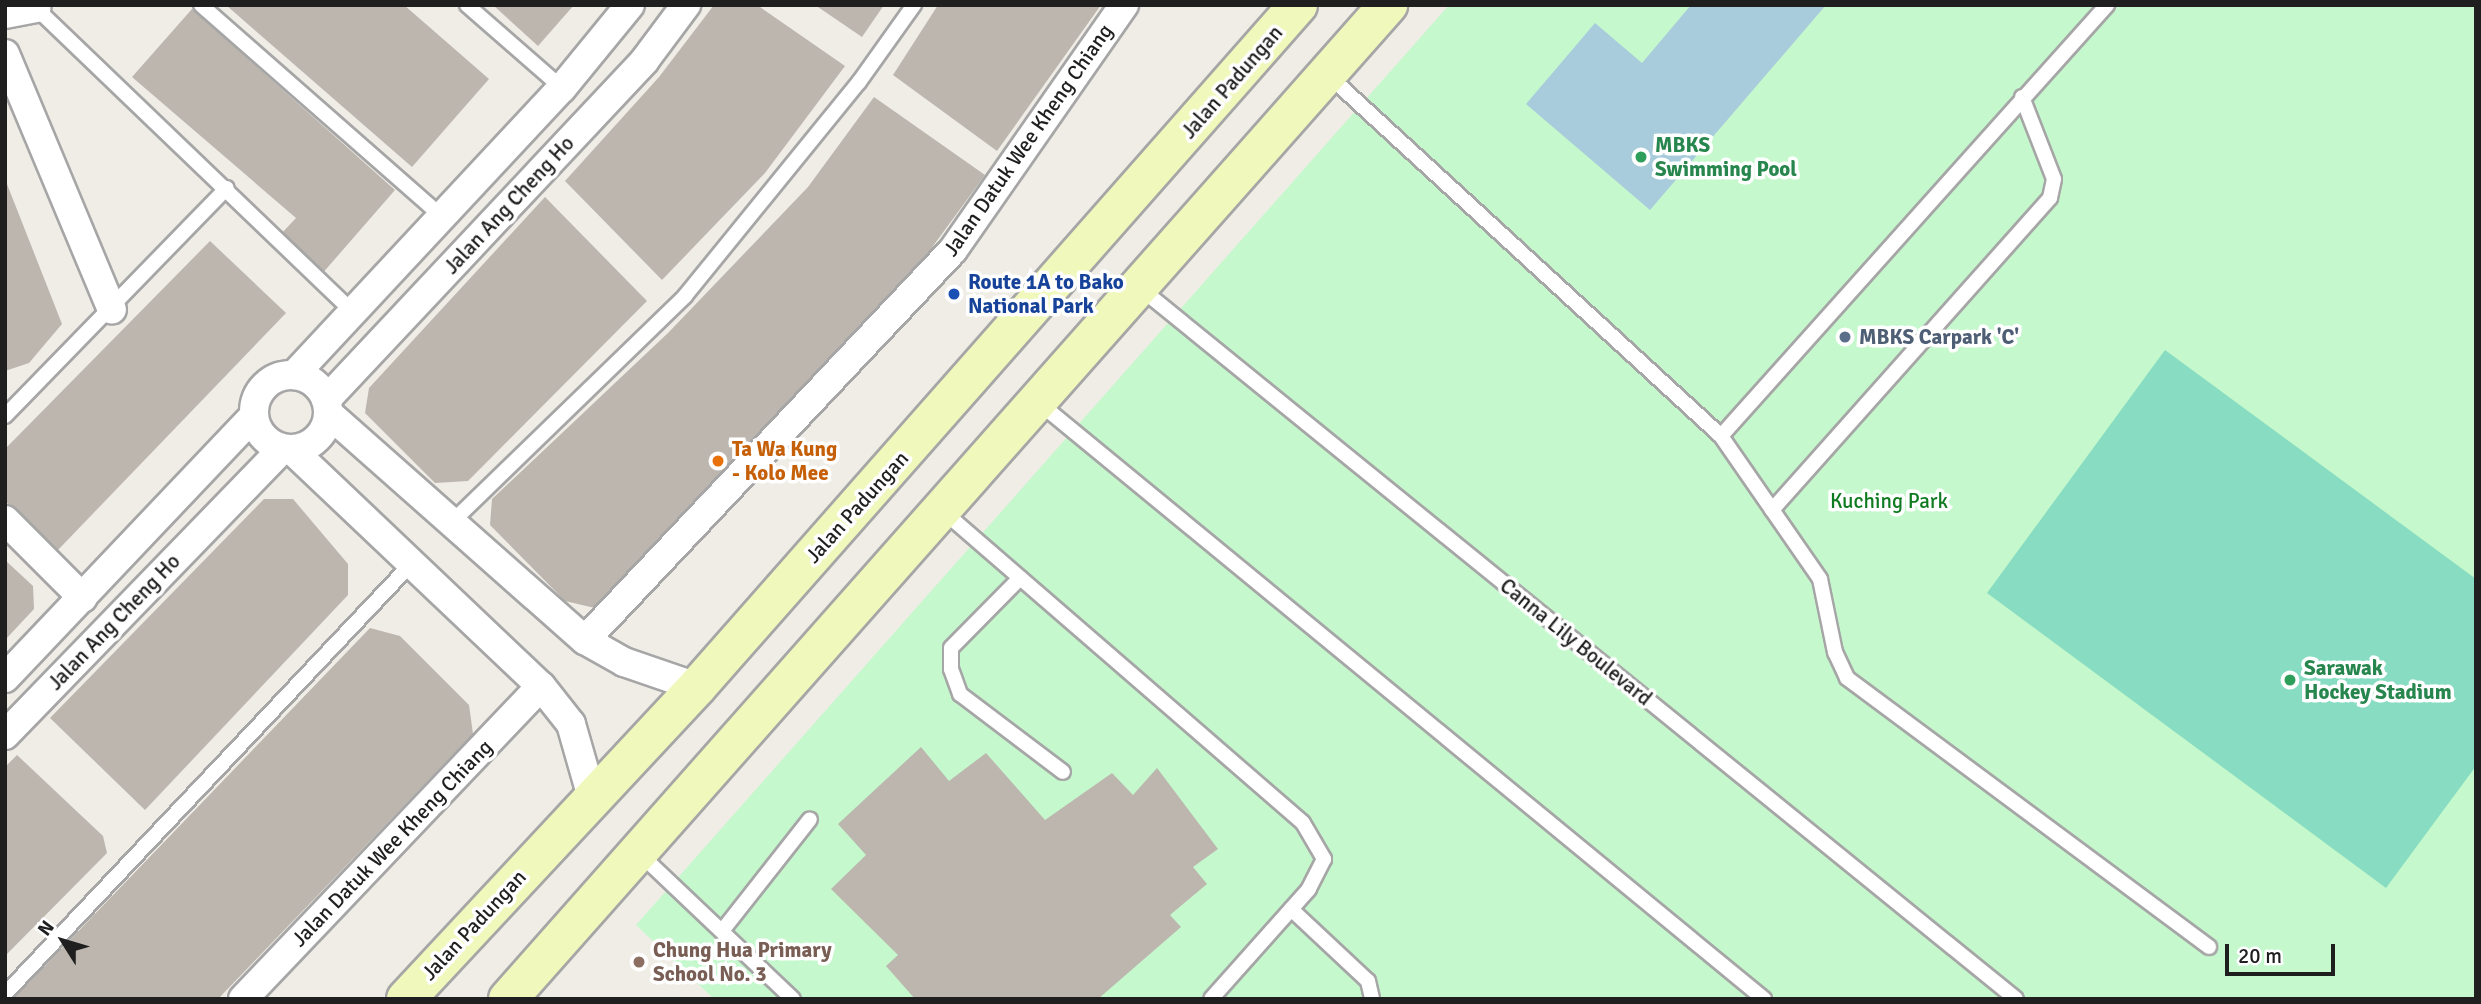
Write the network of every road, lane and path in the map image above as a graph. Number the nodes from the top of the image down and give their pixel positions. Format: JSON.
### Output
{"nodes":[{"id":1,"x":201,"y":5,"type":"edge"},
{"id":2,"x":467,"y":5,"type":"edge"},
{"id":3,"x":630,"y":5,"type":"edge"},
{"id":4,"x":686,"y":5,"type":"edge"},
{"id":5,"x":914,"y":5,"type":"edge"},
{"id":6,"x":1124,"y":5,"type":"edge"},
{"id":7,"x":1388,"y":5,"type":"edge"},
{"id":8,"x":2107,"y":5,"type":"edge"},
{"id":9,"x":36,"y":8,"type":"joint"},
{"id":10,"x":1287,"y":12,"type":"edge"},
{"id":11,"x":5,"y":14,"type":"edge"},
{"id":12,"x":5,"y":54,"type":"edge"},
{"id":13,"x":1327,"y":74,"type":"junction"},
{"id":14,"x":562,"y":88,"type":"junction"},
{"id":15,"x":2022,"y":97,"type":"junction"},
{"id":16,"x":228,"y":188,"type":"junction"},
{"id":17,"x":442,"y":217,"type":"junction"},
{"id":18,"x":1136,"y":285,"type":"junction"},
{"id":19,"x":112,"y":310,"type":"junction"},
{"id":20,"x":353,"y":312,"type":"junction"},
{"id":21,"x":294,"y":375,"type":"junction"},
{"id":22,"x":1035,"y":400,"type":"junction"},
{"id":23,"x":327,"y":407,"type":"junction"},
{"id":24,"x":5,"y":416,"type":"edge"},
{"id":25,"x":253,"y":417,"type":"junction"},
{"id":26,"x":1721,"y":436,"type":"junction"},
{"id":27,"x":287,"y":449,"type":"junction"},
{"id":28,"x":942,"y":510,"type":"junction"},
{"id":29,"x":1772,"y":510,"type":"junction"},
{"id":30,"x":5,"y":520,"type":"edge"},
{"id":31,"x":450,"y":523,"type":"junction"},
{"id":32,"x":413,"y":562,"type":"junction"},
{"id":33,"x":1020,"y":578,"type":"junction"},
{"id":34,"x":83,"y":598,"type":"junction"},
{"id":35,"x":585,"y":640,"type":"junction"},
{"id":36,"x":5,"y":678,"type":"edge"},
{"id":37,"x":541,"y":686,"type":"junction"},
{"id":38,"x":697,"y":687,"type":"junction"},
{"id":39,"x":5,"y":735,"type":"edge"},
{"id":40,"x":1063,"y":772,"type":"dead end"},
{"id":41,"x":592,"y":797,"type":"junction"},
{"id":42,"x":810,"y":819,"type":"dead end"},
{"id":43,"x":638,"y":852,"type":"junction"},
{"id":44,"x":1291,"y":909,"type":"junction"},
{"id":45,"x":722,"y":931,"type":"junction"},
{"id":46,"x":2209,"y":947,"type":"dead end"},
{"id":47,"x":5,"y":993,"type":"edge"},
{"id":48,"x":243,"y":999,"type":"edge"},
{"id":49,"x":406,"y":999,"type":"edge"},
{"id":50,"x":508,"y":999,"type":"edge"},
{"id":51,"x":793,"y":999,"type":"edge"},
{"id":52,"x":1211,"y":999,"type":"edge"},
{"id":53,"x":1372,"y":999,"type":"edge"},
{"id":54,"x":1764,"y":999,"type":"edge"},
{"id":55,"x":2016,"y":999,"type":"edge"}],
"edges":[{"from":1,"to":17,"type":"lane"},
{"from":2,"to":14,"type":"lane"},
{"from":3,"to":14,"type":"street","name":"Jalan Ang Cheng Ho"},
{"from":4,"to":23,"type":"street","name":"Jalan Ang Cheng Ho"},
{"from":5,"to":31,"type":"lane"},
{"from":6,"to":35,"type":"street","name":"Jalan Datuk Wee Kheng Chiang"},
{"from":7,"to":13,"type":"main road"},
{"from":8,"to":15,"type":"lane"},
{"from":9,"to":11,"type":"street"},
{"from":9,"to":16,"type":"lane"},
{"from":10,"to":38,"type":"main road","name":"Jalan Padungan"},
{"from":12,"to":19,"type":"street"},
{"from":13,"to":18,"type":"main road"},
{"from":13,"to":26,"type":"lane"},
{"from":14,"to":17,"type":"street","name":"Jalan Ang Cheng Ho"},
{"from":15,"to":26,"type":"lane"},
{"from":15,"to":29,"type":"lane"},
{"from":16,"to":19,"type":"lane"},
{"from":16,"to":20,"type":"lane"},
{"from":17,"to":20,"type":"street","name":"Jalan Ang Cheng Ho"},
{"from":18,"to":22,"type":"main road"},
{"from":18,"to":55,"type":"lane","name":"Canna Lily Boulevard"},
{"from":19,"to":24,"type":"lane"},
{"from":20,"to":21,"type":"street","name":"Jalan Ang Cheng Ho"},
{"from":21,"to":23,"type":"street"},
{"from":21,"to":25,"type":"street"},
{"from":22,"to":28,"type":"main road"},
{"from":22,"to":54,"type":"lane"},
{"from":23,"to":27,"type":"street"},
{"from":23,"to":31,"type":"street"},
{"from":25,"to":27,"type":"street"},
{"from":25,"to":34,"type":"street","name":"Jalan Ang Cheng Ho"},
{"from":26,"to":29,"type":"lane"},
{"from":27,"to":32,"type":"street"},
{"from":27,"to":39,"type":"street","name":"Jalan Ang Cheng Ho"},
{"from":28,"to":33,"type":"lane"},
{"from":28,"to":43,"type":"main road"},
{"from":29,"to":46,"type":"lane"},
{"from":30,"to":34,"type":"street"},
{"from":31,"to":35,"type":"street"},
{"from":32,"to":37,"type":"street"},
{"from":32,"to":47,"type":"lane"},
{"from":33,"to":40,"type":"lane"},
{"from":33,"to":44,"type":"lane"},
{"from":34,"to":36,"type":"street","name":"Jalan Ang Cheng Ho"},
{"from":35,"to":38,"type":"street"},
{"from":37,"to":41,"type":"street"},
{"from":37,"to":48,"type":"street","name":"Jalan Datuk Wee Kheng Chiang"},
{"from":38,"to":41,"type":"main road","name":"Jalan Padungan"},
{"from":41,"to":49,"type":"main road","name":"Jalan Padungan"},
{"from":42,"to":45,"type":"lane"},
{"from":43,"to":45,"type":"lane"},
{"from":43,"to":50,"type":"main road"},
{"from":44,"to":52,"type":"lane"},
{"from":44,"to":53,"type":"lane"},
{"from":45,"to":51,"type":"lane"}]}
